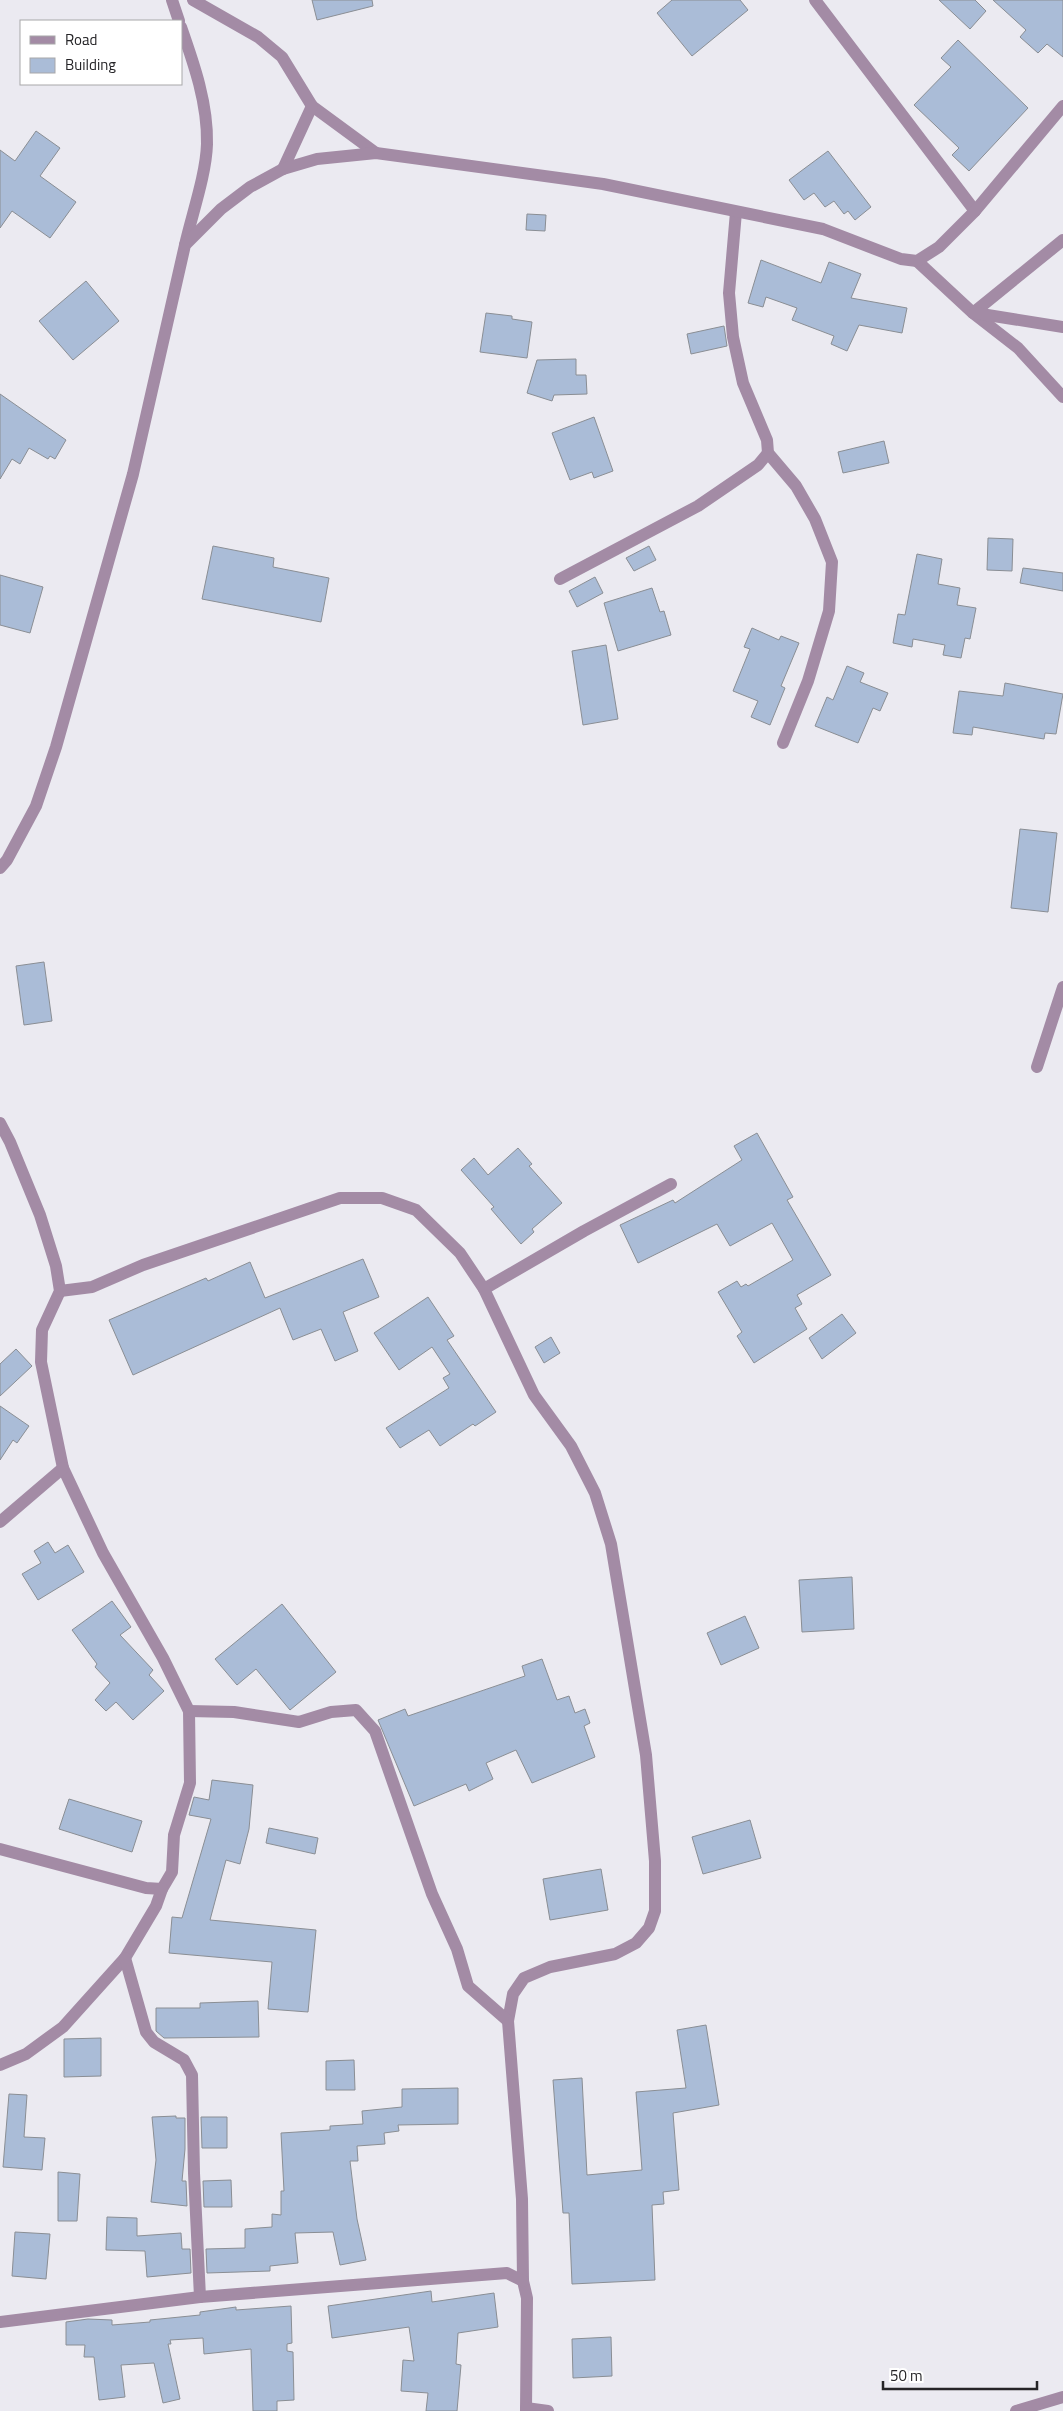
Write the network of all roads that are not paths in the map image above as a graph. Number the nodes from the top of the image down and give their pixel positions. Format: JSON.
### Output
{"nodes":[{"id":1,"x":172,"y":0,"type":"edge"},
{"id":2,"x":193,"y":0,"type":"edge"},
{"id":3,"x":814,"y":0,"type":"edge"},
{"id":4,"x":179,"y":20,"type":"edge"},
{"id":5,"x":182,"y":30,"type":"edge"},
{"id":6,"x":312,"y":106,"type":"junction"},
{"id":7,"x":1063,"y":106,"type":"edge"},
{"id":8,"x":376,"y":154,"type":"junction"},
{"id":9,"x":283,"y":169,"type":"junction"},
{"id":10,"x":975,"y":211,"type":"junction"},
{"id":11,"x":736,"y":212,"type":"junction"},
{"id":12,"x":1063,"y":240,"type":"edge"},
{"id":13,"x":184,"y":245,"type":"junction"},
{"id":14,"x":917,"y":261,"type":"junction"},
{"id":15,"x":973,"y":313,"type":"junction"},
{"id":16,"x":1063,"y":327,"type":"edge"},
{"id":17,"x":1063,"y":397,"type":"edge"},
{"id":18,"x":768,"y":453,"type":"junction"},
{"id":19,"x":560,"y":579,"type":"dead end"},
{"id":20,"x":784,"y":743,"type":"dead end"},
{"id":21,"x":0,"y":868,"type":"edge"},
{"id":22,"x":1063,"y":986,"type":"edge"},
{"id":23,"x":1037,"y":1067,"type":"dead end"},
{"id":24,"x":0,"y":1123,"type":"edge"},
{"id":25,"x":671,"y":1184,"type":"dead end"},
{"id":26,"x":484,"y":1289,"type":"junction"},
{"id":27,"x":60,"y":1291,"type":"junction"},
{"id":28,"x":63,"y":1468,"type":"junction"},
{"id":29,"x":0,"y":1522,"type":"edge"},
{"id":30,"x":189,"y":1711,"type":"junction"},
{"id":31,"x":0,"y":1849,"type":"edge"},
{"id":32,"x":162,"y":1889,"type":"junction"},
{"id":33,"x":125,"y":1958,"type":"junction"},
{"id":34,"x":508,"y":2021,"type":"junction"},
{"id":35,"x":0,"y":2065,"type":"edge"},
{"id":36,"x":523,"y":2281,"type":"junction"},
{"id":37,"x":200,"y":2297,"type":"junction"},
{"id":38,"x":0,"y":2322,"type":"edge"},
{"id":39,"x":1063,"y":2397,"type":"edge"},
{"id":40,"x":526,"y":2410,"type":"edge"},
{"id":41,"x":548,"y":2411,"type":"edge"},
{"id":42,"x":1016,"y":2411,"type":"edge"}],
"edges":[{"from":1,"to":4,"type":"street"},
{"from":2,"to":6,"type":"street"},
{"from":3,"to":10,"type":"street"},
{"from":5,"to":13,"type":"street"},
{"from":6,"to":8,"type":"street"},
{"from":6,"to":9,"type":"street"},
{"from":7,"to":10,"type":"street"},
{"from":8,"to":9,"type":"street"},
{"from":8,"to":11,"type":"street"},
{"from":9,"to":13,"type":"street"},
{"from":10,"to":14,"type":"street"},
{"from":11,"to":14,"type":"street"},
{"from":11,"to":18,"type":"street"},
{"from":12,"to":15,"type":"street"},
{"from":13,"to":21,"type":"street"},
{"from":14,"to":15,"type":"street"},
{"from":15,"to":16,"type":"street"},
{"from":15,"to":17,"type":"street"},
{"from":18,"to":19,"type":"street"},
{"from":18,"to":20,"type":"street"},
{"from":22,"to":23,"type":"street"},
{"from":24,"to":27,"type":"street"},
{"from":25,"to":26,"type":"street"},
{"from":26,"to":27,"type":"street"},
{"from":26,"to":34,"type":"street"},
{"from":27,"to":28,"type":"street"},
{"from":28,"to":29,"type":"street"},
{"from":28,"to":30,"type":"street"},
{"from":30,"to":32,"type":"street"},
{"from":30,"to":34,"type":"street"},
{"from":31,"to":32,"type":"street"},
{"from":32,"to":33,"type":"street"},
{"from":33,"to":35,"type":"street"},
{"from":33,"to":37,"type":"street"},
{"from":34,"to":36,"type":"street"},
{"from":36,"to":37,"type":"street"},
{"from":36,"to":40,"type":"street"},
{"from":37,"to":38,"type":"street"},
{"from":39,"to":42,"type":"street"},
{"from":40,"to":41,"type":"street"}]}
